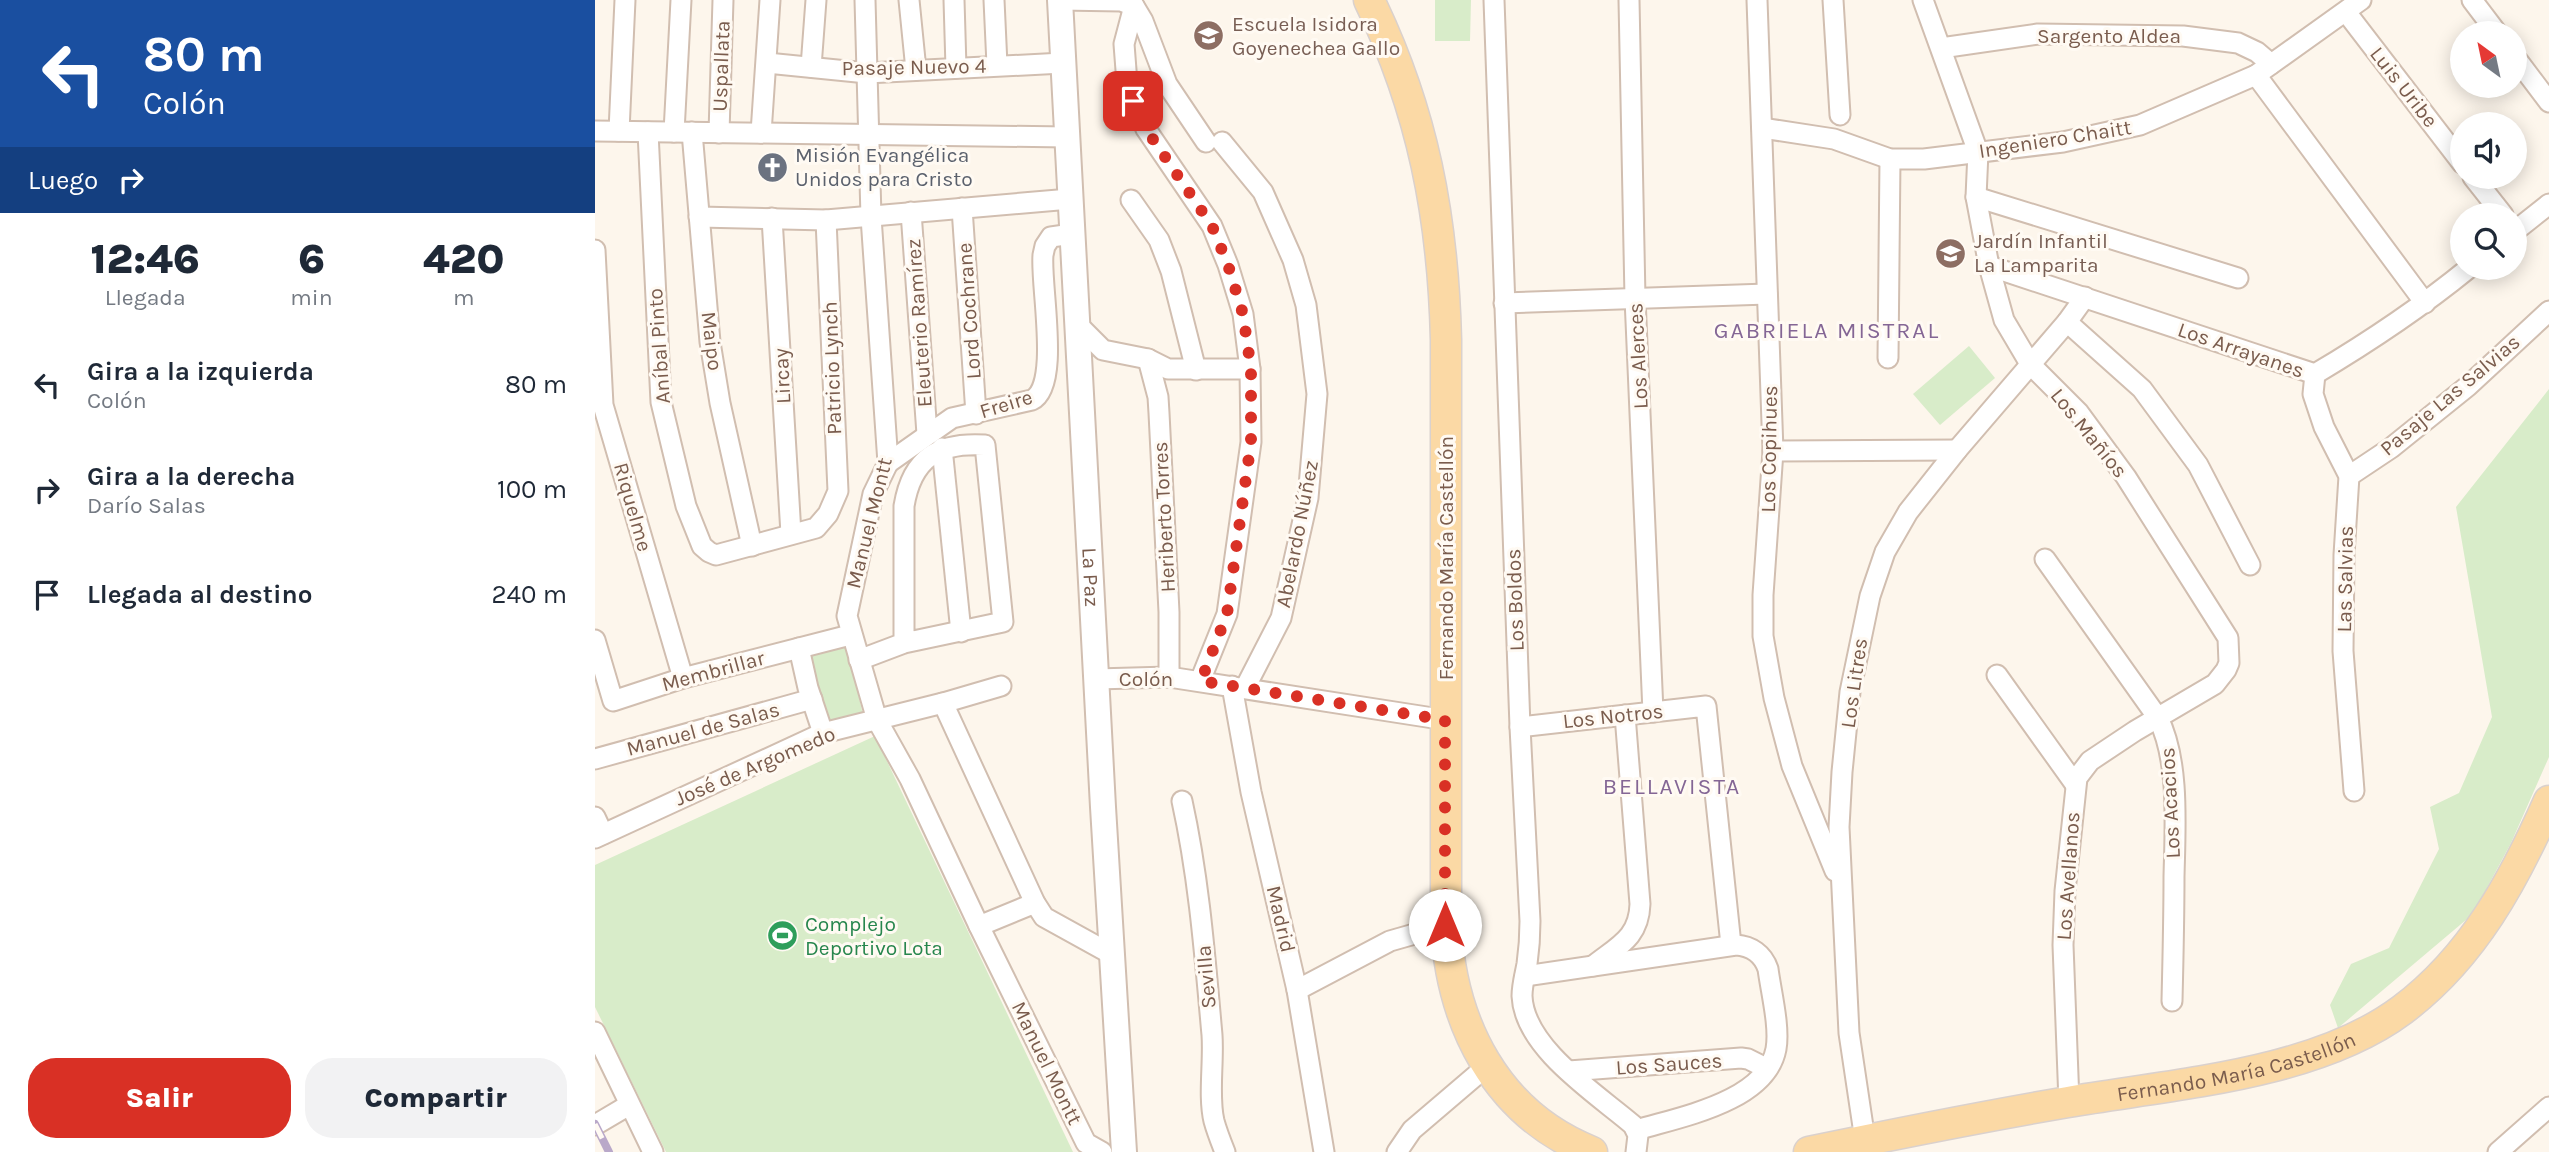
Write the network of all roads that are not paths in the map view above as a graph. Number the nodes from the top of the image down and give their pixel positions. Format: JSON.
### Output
{"nodes":[{"id":1,"x":625,"y":0,"type":"edge"},
{"id":2,"x":681,"y":0,"type":"edge"},
{"id":3,"x":723,"y":0,"type":"edge"},
{"id":4,"x":770,"y":0,"type":"edge"},
{"id":5,"x":815,"y":0,"type":"edge"},
{"id":6,"x":865,"y":0,"type":"edge"},
{"id":7,"x":909,"y":0,"type":"edge"},
{"id":8,"x":954,"y":0,"type":"edge"},
{"id":9,"x":995,"y":0,"type":"edge"},
{"id":10,"x":1060,"y":0,"type":"edge"},
{"id":11,"x":1369,"y":0,"type":"edge"},
{"id":12,"x":1494,"y":0,"type":"edge"},
{"id":13,"x":1629,"y":0,"type":"edge"},
{"id":14,"x":1757,"y":0,"type":"edge"},
{"id":15,"x":1833,"y":0,"type":"edge"},
{"id":16,"x":1923,"y":0,"type":"edge"},
{"id":17,"x":2472,"y":0,"type":"edge"},
{"id":18,"x":1134,"y":6,"type":"junction"},
{"id":19,"x":2353,"y":6,"type":"edge"},
{"id":20,"x":2488,"y":21,"type":"edge"},
{"id":21,"x":1941,"y":48,"type":"junction"},
{"id":22,"x":767,"y":63,"type":"junction"},
{"id":23,"x":1063,"y":63,"type":"junction"},
{"id":24,"x":997,"y":65,"type":"junction"},
{"id":25,"x":811,"y":67,"type":"junction"},
{"id":26,"x":956,"y":68,"type":"junction"},
{"id":27,"x":2264,"y":69,"type":"junction"},
{"id":28,"x":916,"y":70,"type":"junction"},
{"id":29,"x":867,"y":73,"type":"junction"},
{"id":30,"x":2527,"y":73,"type":"edge"},
{"id":31,"x":2549,"y":102,"type":"edge"},
{"id":32,"x":1840,"y":116,"type":"dead end"},
{"id":33,"x":1762,"y":128,"type":"junction"},
{"id":34,"x":595,"y":131,"type":"edge"},
{"id":35,"x":619,"y":131,"type":"junction"},
{"id":36,"x":648,"y":132,"type":"junction"},
{"id":37,"x":683,"y":132,"type":"junction"},
{"id":38,"x":719,"y":133,"type":"junction"},
{"id":39,"x":761,"y":133,"type":"junction"},
{"id":40,"x":868,"y":135,"type":"junction"},
{"id":41,"x":1067,"y":137,"type":"junction"},
{"id":42,"x":2450,"y":146,"type":"edge"},
{"id":43,"x":1977,"y":152,"type":"junction"},
{"id":44,"x":1890,"y":159,"type":"junction"},
{"id":45,"x":2482,"y":189,"type":"edge"},
{"id":46,"x":1976,"y":197,"type":"junction"},
{"id":47,"x":1070,"y":199,"type":"junction"},
{"id":48,"x":1131,"y":200,"type":"dead end"},
{"id":49,"x":2494,"y":203,"type":"edge"},
{"id":50,"x":2549,"y":204,"type":"edge"},
{"id":51,"x":962,"y":208,"type":"junction"},
{"id":52,"x":911,"y":212,"type":"junction"},
{"id":53,"x":699,"y":217,"type":"junction"},
{"id":54,"x":871,"y":217,"type":"junction"},
{"id":55,"x":772,"y":218,"type":"junction"},
{"id":56,"x":826,"y":219,"type":"junction"},
{"id":57,"x":2527,"y":221,"type":"edge"},
{"id":58,"x":1072,"y":234,"type":"junction"},
{"id":59,"x":595,"y":250,"type":"edge"},
{"id":60,"x":1989,"y":266,"type":"junction"},
{"id":61,"x":2238,"y":278,"type":"dead end"},
{"id":62,"x":2454,"y":280,"type":"edge"},
{"id":63,"x":1767,"y":294,"type":"junction"},
{"id":64,"x":2085,"y":297,"type":"junction"},
{"id":65,"x":1635,"y":298,"type":"junction"},
{"id":66,"x":1504,"y":303,"type":"junction"},
{"id":67,"x":2425,"y":303,"type":"junction"},
{"id":68,"x":2549,"y":311,"type":"edge"},
{"id":69,"x":2067,"y":322,"type":"junction"},
{"id":70,"x":1077,"y":324,"type":"junction"},
{"id":71,"x":1888,"y":358,"type":"dead end"},
{"id":72,"x":1148,"y":359,"type":"junction"},
{"id":73,"x":2030,"y":363,"type":"junction"},
{"id":74,"x":1251,"y":369,"type":"junction"},
{"id":75,"x":1196,"y":370,"type":"junction"},
{"id":76,"x":2315,"y":374,"type":"junction"},
{"id":77,"x":599,"y":407,"type":"edge"},
{"id":78,"x":976,"y":414,"type":"junction"},
{"id":79,"x":927,"y":433,"type":"junction"},
{"id":80,"x":942,"y":448,"type":"junction"},
{"id":81,"x":1957,"y":450,"type":"junction"},
{"id":82,"x":1773,"y":451,"type":"junction"},
{"id":83,"x":888,"y":463,"type":"junction"},
{"id":84,"x":2349,"y":475,"type":"junction"},
{"id":85,"x":791,"y":534,"type":"junction"},
{"id":86,"x":753,"y":546,"type":"junction"},
{"id":87,"x":2045,"y":559,"type":"dead end"},
{"id":88,"x":2250,"y":565,"type":"dead end"},
{"id":89,"x":961,"y":632,"type":"junction"},
{"id":90,"x":850,"y":635,"type":"junction"},
{"id":91,"x":595,"y":640,"type":"edge"},
{"id":92,"x":904,"y":643,"type":"junction"},
{"id":93,"x":799,"y":648,"type":"junction"},
{"id":94,"x":859,"y":660,"type":"junction"},
{"id":95,"x":599,"y":673,"type":"edge"},
{"id":96,"x":1997,"y":675,"type":"dead end"},
{"id":97,"x":1169,"y":677,"type":"junction"},
{"id":98,"x":683,"y":678,"type":"junction"},
{"id":99,"x":1096,"y":679,"type":"junction"},
{"id":100,"x":1201,"y":681,"type":"junction"},
{"id":101,"x":1001,"y":686,"type":"dead end"},
{"id":102,"x":1239,"y":687,"type":"junction"},
{"id":103,"x":812,"y":699,"type":"junction"},
{"id":104,"x":943,"y":703,"type":"junction"},
{"id":105,"x":1653,"y":712,"type":"junction"},
{"id":106,"x":1625,"y":715,"type":"junction"},
{"id":107,"x":2158,"y":718,"type":"junction"},
{"id":108,"x":877,"y":720,"type":"junction"},
{"id":109,"x":1445,"y":720,"type":"junction"},
{"id":110,"x":1520,"y":727,"type":"junction"},
{"id":111,"x":823,"y":733,"type":"junction"},
{"id":112,"x":595,"y":759,"type":"edge"},
{"id":113,"x":2075,"y":784,"type":"junction"},
{"id":114,"x":2354,"y":791,"type":"dead end"},
{"id":115,"x":1182,"y":801,"type":"dead end"},
{"id":116,"x":2549,"y":801,"type":"edge"},
{"id":117,"x":598,"y":830,"type":"edge"},
{"id":118,"x":1840,"y":885,"type":"junction"},
{"id":119,"x":1035,"y":903,"type":"junction"},
{"id":120,"x":1445,"y":925,"type":"junction"},
{"id":121,"x":979,"y":926,"type":"junction"},
{"id":122,"x":1731,"y":945,"type":"junction"},
{"id":123,"x":1111,"y":954,"type":"junction"},
{"id":124,"x":1592,"y":967,"type":"junction"},
{"id":125,"x":1525,"y":976,"type":"junction"},
{"id":126,"x":1297,"y":990,"type":"junction"},
{"id":127,"x":2172,"y":1001,"type":"dead end"},
{"id":128,"x":595,"y":1032,"type":"edge"},
{"id":129,"x":1487,"y":1066,"type":"junction"},
{"id":130,"x":1766,"y":1068,"type":"junction"},
{"id":131,"x":1569,"y":1071,"type":"junction"},
{"id":132,"x":2069,"y":1102,"type":"junction"},
{"id":133,"x":629,"y":1105,"type":"junction"},
{"id":134,"x":2549,"y":1107,"type":"edge"},
{"id":135,"x":595,"y":1125,"type":"edge"},
{"id":136,"x":1637,"y":1130,"type":"junction"},
{"id":137,"x":1865,"y":1140,"type":"junction"},
{"id":138,"x":2502,"y":1151,"type":"edge"},
{"id":139,"x":653,"y":1152,"type":"edge"},
{"id":140,"x":1102,"y":1152,"type":"edge"},
{"id":141,"x":1124,"y":1152,"type":"edge"},
{"id":142,"x":1225,"y":1152,"type":"edge"},
{"id":143,"x":1324,"y":1152,"type":"edge"},
{"id":144,"x":1397,"y":1152,"type":"edge"},
{"id":145,"x":1592,"y":1152,"type":"edge"},
{"id":146,"x":1636,"y":1152,"type":"edge"},
{"id":147,"x":1808,"y":1152,"type":"edge"}],
"edges":[{"from":1,"to":35,"type":"street"},
{"from":2,"to":37,"type":"street"},
{"from":3,"to":38,"type":"street","name":"Uspallata"},
{"from":4,"to":22,"type":"street"},
{"from":5,"to":25,"type":"street"},
{"from":6,"to":29,"type":"street","name":"Manuel Montt"},
{"from":7,"to":28,"type":"street"},
{"from":8,"to":26,"type":"street"},
{"from":9,"to":24,"type":"street"},
{"from":10,"to":18,"type":"street"},
{"from":10,"to":23,"type":"street","name":"La Paz"},
{"from":11,"to":109,"type":"main road","name":"Fernando María Castellón"},
{"from":12,"to":66,"type":"street","name":"Los Boldos"},
{"from":13,"to":65,"type":"street","name":"Los Alerces"},
{"from":14,"to":33,"type":"street","name":"Los Copihues"},
{"from":15,"to":32,"type":"street"},
{"from":16,"to":21,"type":"street","name":"Los Mañíos"},
{"from":17,"to":20,"type":"street"},
{"from":18,"to":74,"type":"street"},
{"from":18,"to":102,"type":"street","name":"Abelardo Núñez"},
{"from":19,"to":27,"type":"street","name":"Ingeniero Chaitt"},
{"from":19,"to":42,"type":"street","name":"Luis Uribe"},
{"from":21,"to":27,"type":"street","name":"Sargento Aldea"},
{"from":21,"to":43,"type":"street","name":"Los Mañíos"},
{"from":22,"to":25,"type":"street","name":"Pasaje Nuevo 4"},
{"from":22,"to":39,"type":"street"},
{"from":23,"to":24,"type":"street","name":"Pasaje Nuevo 4"},
{"from":23,"to":41,"type":"street","name":"La Paz"},
{"from":24,"to":26,"type":"street","name":"Pasaje Nuevo 4"},
{"from":25,"to":29,"type":"street","name":"Pasaje Nuevo 4"},
{"from":26,"to":28,"type":"street","name":"Pasaje Nuevo 4"},
{"from":27,"to":43,"type":"street","name":"Ingeniero Chaitt"},
{"from":27,"to":67,"type":"street","name":"Sargento Aldea"},
{"from":28,"to":29,"type":"street","name":"Pasaje Nuevo 4"},
{"from":29,"to":40,"type":"street","name":"Manuel Montt"},
{"from":30,"to":31,"type":"street"},
{"from":33,"to":44,"type":"street","name":"Ingeniero Chaitt"},
{"from":33,"to":63,"type":"street","name":"Los Copihues"},
{"from":34,"to":35,"type":"street"},
{"from":35,"to":36,"type":"street"},
{"from":36,"to":37,"type":"street"},
{"from":36,"to":86,"type":"street","name":"Aníbal Pinto"},
{"from":37,"to":38,"type":"street"},
{"from":37,"to":53,"type":"street","name":"Maipo"},
{"from":38,"to":39,"type":"street"},
{"from":39,"to":40,"type":"street"},
{"from":40,"to":41,"type":"street"},
{"from":40,"to":54,"type":"street","name":"Manuel Montt"},
{"from":41,"to":47,"type":"street","name":"La Paz"},
{"from":43,"to":44,"type":"street","name":"Ingeniero Chaitt"},
{"from":43,"to":46,"type":"street","name":"Los Mañíos"},
{"from":44,"to":71,"type":"street"},
{"from":45,"to":49,"type":"street"},
{"from":46,"to":60,"type":"street","name":"Los Mañíos"},
{"from":46,"to":61,"type":"street"},
{"from":47,"to":51,"type":"street"},
{"from":47,"to":58,"type":"street","name":"La Paz"},
{"from":48,"to":75,"type":"street"},
{"from":50,"to":57,"type":"street"},
{"from":51,"to":52,"type":"street"},
{"from":51,"to":78,"type":"street","name":"Lord Cochrane"},
{"from":52,"to":54,"type":"street"},
{"from":52,"to":79,"type":"street","name":"Eleuterio Ramírez"},
{"from":53,"to":55,"type":"street"},
{"from":53,"to":86,"type":"street","name":"Maipo"},
{"from":54,"to":56,"type":"street"},
{"from":54,"to":83,"type":"street","name":"Manuel Montt"},
{"from":55,"to":56,"type":"street"},
{"from":55,"to":85,"type":"street","name":"Lircay"},
{"from":56,"to":85,"type":"street","name":"Patricio Lynch"},
{"from":58,"to":70,"type":"street","name":"La Paz"},
{"from":58,"to":78,"type":"street","name":"Freire"},
{"from":59,"to":77,"type":"street","name":"Riquelme"},
{"from":60,"to":64,"type":"street","name":"Los Arrayanes"},
{"from":60,"to":73,"type":"street","name":"Los Mañíos"},
{"from":62,"to":67,"type":"street","name":"Los Arrayanes"},
{"from":63,"to":65,"type":"street"},
{"from":63,"to":82,"type":"street","name":"Los Copihues"},
{"from":64,"to":69,"type":"street","name":"Los Litres"},
{"from":64,"to":76,"type":"street","name":"Los Arrayanes"},
{"from":65,"to":66,"type":"street"},
{"from":65,"to":105,"type":"street","name":"Los Alerces"},
{"from":66,"to":110,"type":"street","name":"Los Boldos"},
{"from":67,"to":76,"type":"street","name":"Los Arrayanes"},
{"from":68,"to":84,"type":"street","name":"Pasaje Las Salvias"},
{"from":69,"to":73,"type":"street","name":"Los Litres"},
{"from":69,"to":88,"type":"street"},
{"from":70,"to":72,"type":"street"},
{"from":70,"to":99,"type":"street","name":"La Paz"},
{"from":72,"to":75,"type":"street"},
{"from":72,"to":97,"type":"street","name":"Heriberto Torres"},
{"from":73,"to":81,"type":"street","name":"Los Litres"},
{"from":73,"to":107,"type":"street","name":"Los Mañíos"},
{"from":74,"to":75,"type":"street"},
{"from":74,"to":100,"type":"street"},
{"from":76,"to":84,"type":"street"},
{"from":77,"to":98,"type":"street","name":"Riquelme"},
{"from":78,"to":79,"type":"street","name":"Freire"},
{"from":79,"to":83,"type":"street","name":"Freire"},
{"from":80,"to":89,"type":"street"},
{"from":80,"to":89,"type":"street"},
{"from":80,"to":92,"type":"street","name":"Manuel Montt"},
{"from":81,"to":82,"type":"street"},
{"from":81,"to":118,"type":"street","name":"Los Litres"},
{"from":82,"to":118,"type":"street","name":"Los Copihues"},
{"from":83,"to":90,"type":"street","name":"Manuel Montt"},
{"from":84,"to":114,"type":"street","name":"Las Salvias"},
{"from":85,"to":86,"type":"street"},
{"from":87,"to":107,"type":"street","name":"Los Acacios"},
{"from":89,"to":92,"type":"street"},
{"from":90,"to":93,"type":"street","name":"Membrillar"},
{"from":90,"to":94,"type":"street","name":"Manuel Montt"},
{"from":91,"to":95,"type":"street"},
{"from":92,"to":94,"type":"street"},
{"from":93,"to":98,"type":"street","name":"Membrillar"},
{"from":93,"to":103,"type":"street"},
{"from":94,"to":108,"type":"street","name":"Manuel Montt"},
{"from":95,"to":98,"type":"street","name":"Membrillar"},
{"from":96,"to":113,"type":"street","name":"Los Avellanos"},
{"from":97,"to":99,"type":"street","name":"Colón"},
{"from":97,"to":100,"type":"street","name":"Colón"},
{"from":99,"to":123,"type":"street","name":"La Paz"},
{"from":100,"to":102,"type":"street","name":"Colón"},
{"from":101,"to":104,"type":"street","name":"José de Argomedo"},
{"from":102,"to":109,"type":"street","name":"Colón"},
{"from":102,"to":126,"type":"street","name":"Madrid"},
{"from":103,"to":111,"type":"street"},
{"from":103,"to":112,"type":"street","name":"Manuel de Salas"},
{"from":104,"to":108,"type":"street","name":"José de Argomedo"},
{"from":104,"to":119,"type":"street"},
{"from":105,"to":106,"type":"street","name":"Los Notros"},
{"from":105,"to":122,"type":"street","name":"Los Notros"},
{"from":106,"to":110,"type":"street","name":"Los Notros"},
{"from":106,"to":124,"type":"street"},
{"from":107,"to":113,"type":"street","name":"Los Mañíos"},
{"from":107,"to":127,"type":"street","name":"Los Acacios"},
{"from":108,"to":111,"type":"street","name":"José de Argomedo"},
{"from":108,"to":121,"type":"street","name":"Manuel Montt"},
{"from":109,"to":120,"type":"main road","name":"Fernando María Castellón"},
{"from":110,"to":125,"type":"street","name":"Los Boldos"},
{"from":111,"to":117,"type":"street","name":"José de Argomedo"},
{"from":113,"to":132,"type":"street","name":"Los Avellanos"},
{"from":115,"to":142,"type":"street","name":"Sevilla"},
{"from":116,"to":132,"type":"main road","name":"Fernando María Castellón"},
{"from":118,"to":137,"type":"street","name":"Los Litres"},
{"from":119,"to":121,"type":"street"},
{"from":119,"to":123,"type":"street"},
{"from":120,"to":126,"type":"street"},
{"from":120,"to":129,"type":"main road","name":"Fernando María Castellón"},
{"from":121,"to":140,"type":"street","name":"Manuel Montt"},
{"from":122,"to":124,"type":"street"},
{"from":122,"to":130,"type":"street"},
{"from":123,"to":141,"type":"street","name":"La Paz"},
{"from":124,"to":125,"type":"street"},
{"from":125,"to":131,"type":"street","name":"Los Boldos"},
{"from":126,"to":143,"type":"street","name":"Madrid"},
{"from":128,"to":133,"type":"street"},
{"from":129,"to":144,"type":"street"},
{"from":129,"to":145,"type":"main road","name":"Fernando María Castellón"},
{"from":130,"to":131,"type":"street","name":"Los Sauces"},
{"from":130,"to":136,"type":"street"},
{"from":131,"to":136,"type":"street","name":"Los Boldos"},
{"from":132,"to":137,"type":"main road","name":"Fernando María Castellón"},
{"from":133,"to":135,"type":"street"},
{"from":133,"to":139,"type":"street"},
{"from":134,"to":138,"type":"street"},
{"from":136,"to":146,"type":"street"},
{"from":137,"to":147,"type":"main road","name":"Fernando María Castellón"}]}
